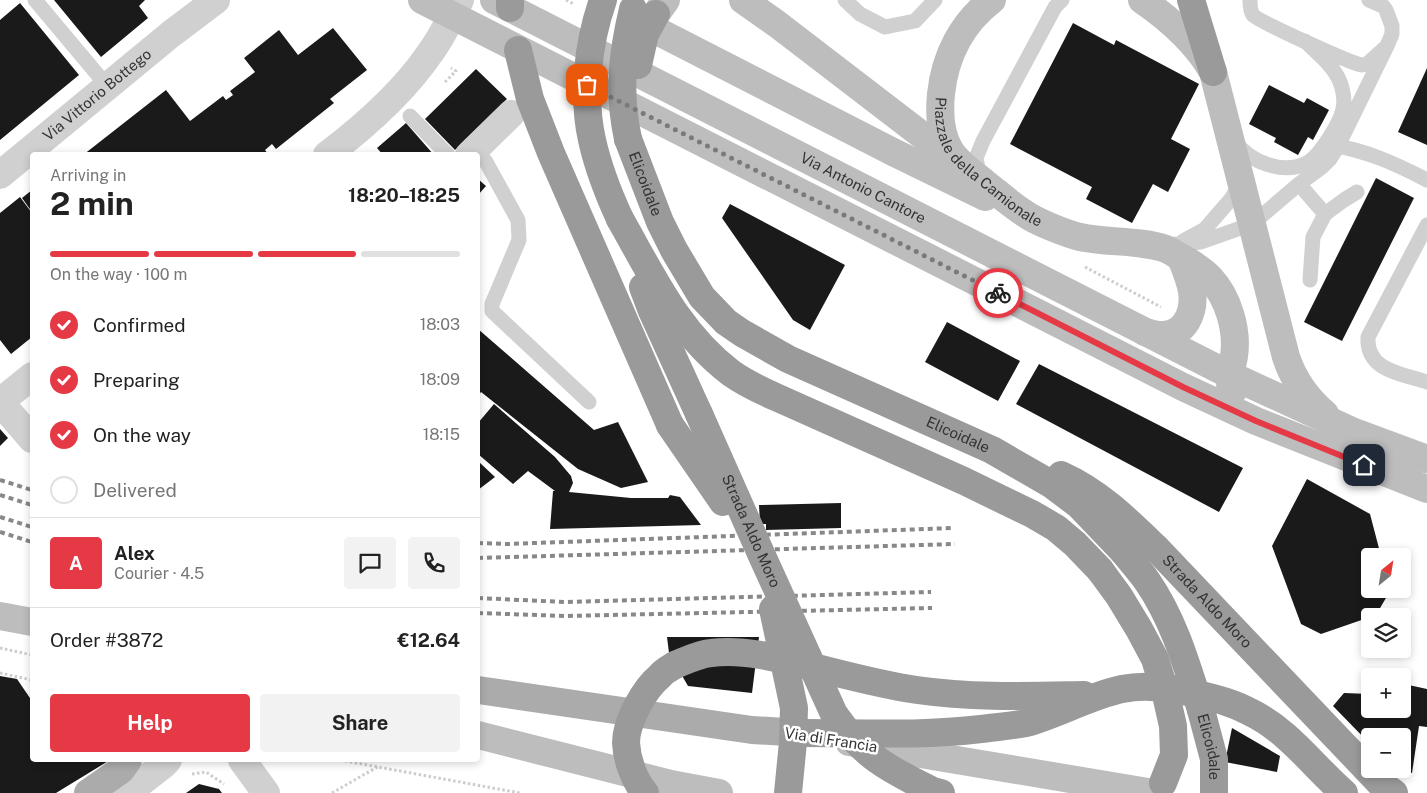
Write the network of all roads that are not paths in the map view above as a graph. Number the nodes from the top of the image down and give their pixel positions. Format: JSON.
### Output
{"nodes":[{"id":1,"x":35,"y":0,"type":"edge"},
{"id":2,"x":422,"y":0,"type":"edge"},
{"id":3,"x":603,"y":0,"type":"edge"},
{"id":4,"x":743,"y":0,"type":"edge"},
{"id":5,"x":845,"y":0,"type":"edge"},
{"id":6,"x":935,"y":0,"type":"edge"},
{"id":7,"x":992,"y":0,"type":"edge"},
{"id":8,"x":1062,"y":0,"type":"edge"},
{"id":9,"x":1142,"y":0,"type":"edge"},
{"id":10,"x":1192,"y":0,"type":"edge"},
{"id":11,"x":1250,"y":0,"type":"edge"},
{"id":12,"x":1369,"y":0,"type":"edge"},
{"id":13,"x":505,"y":3,"type":"edge"},
{"id":14,"x":199,"y":5,"type":"edge"},
{"id":15,"x":456,"y":8,"type":"edge"},
{"id":16,"x":651,"y":12,"type":"edge"},
{"id":17,"x":1305,"y":41,"type":"junction"},
{"id":18,"x":1387,"y":46,"type":"junction"},
{"id":19,"x":518,"y":50,"type":"junction"},
{"id":20,"x":1213,"y":72,"type":"junction"},
{"id":21,"x":108,"y":87,"type":"junction"},
{"id":22,"x":511,"y":114,"type":"dead end"},
{"id":23,"x":410,"y":116,"type":"dead end"},
{"id":24,"x":1228,"y":129,"type":"junction"},
{"id":25,"x":1331,"y":150,"type":"junction"},
{"id":26,"x":38,"y":152,"type":"edge"},
{"id":27,"x":331,"y":152,"type":"edge"},
{"id":28,"x":445,"y":152,"type":"edge"},
{"id":29,"x":472,"y":152,"type":"edge"},
{"id":30,"x":480,"y":158,"type":"edge"},
{"id":31,"x":29,"y":160,"type":"edge"},
{"id":32,"x":971,"y":172,"type":"junction"},
{"id":33,"x":0,"y":175,"type":"edge"},
{"id":34,"x":1427,"y":180,"type":"edge"},
{"id":35,"x":1241,"y":182,"type":"junction"},
{"id":36,"x":1299,"y":184,"type":"junction"},
{"id":37,"x":1357,"y":192,"type":"dead end"},
{"id":38,"x":1026,"y":214,"type":"junction"},
{"id":39,"x":1326,"y":214,"type":"junction"},
{"id":40,"x":620,"y":219,"type":"junction"},
{"id":41,"x":1252,"y":224,"type":"junction"},
{"id":42,"x":1427,"y":226,"type":"edge"},
{"id":43,"x":1169,"y":249,"type":"junction"},
{"id":44,"x":1310,"y":280,"type":"dead end"},
{"id":45,"x":1145,"y":332,"type":"junction"},
{"id":46,"x":1230,"y":375,"type":"junction"},
{"id":47,"x":30,"y":378,"type":"edge"},
{"id":48,"x":1427,"y":382,"type":"edge"},
{"id":49,"x":0,"y":402,"type":"edge"},
{"id":50,"x":589,"y":402,"type":"dead end"},
{"id":51,"x":1256,"y":421,"type":"junction"},
{"id":52,"x":1354,"y":432,"type":"junction"},
{"id":53,"x":30,"y":437,"type":"edge"},
{"id":54,"x":984,"y":446,"type":"junction"},
{"id":55,"x":1427,"y":459,"type":"edge"},
{"id":56,"x":1427,"y":489,"type":"edge"},
{"id":57,"x":763,"y":558,"type":"junction"},
{"id":58,"x":0,"y":616,"type":"edge"},
{"id":59,"x":30,"y":622,"type":"edge"},
{"id":60,"x":480,"y":690,"type":"edge"},
{"id":61,"x":1103,"y":694,"type":"junction"},
{"id":62,"x":804,"y":733,"type":"junction"},
{"id":63,"x":480,"y":736,"type":"edge"},
{"id":64,"x":127,"y":762,"type":"edge"},
{"id":65,"x":243,"y":762,"type":"edge"},
{"id":66,"x":177,"y":769,"type":"edge"},
{"id":67,"x":676,"y":788,"type":"edge"},
{"id":68,"x":88,"y":793,"type":"edge"},
{"id":69,"x":127,"y":793,"type":"edge"},
{"id":70,"x":266,"y":793,"type":"edge"},
{"id":71,"x":645,"y":793,"type":"edge"},
{"id":72,"x":719,"y":793,"type":"edge"},
{"id":73,"x":788,"y":793,"type":"edge"},
{"id":74,"x":941,"y":793,"type":"edge"},
{"id":75,"x":1154,"y":793,"type":"edge"},
{"id":76,"x":1161,"y":793,"type":"edge"},
{"id":77,"x":1214,"y":793,"type":"edge"},
{"id":78,"x":1344,"y":793,"type":"edge"},
{"id":79,"x":1394,"y":793,"type":"edge"}],
"edges":[{"from":1,"to":21,"type":"lane"},
{"from":2,"to":15,"type":"main road"},
{"from":3,"to":40,"type":"highway","bridge":true},
{"from":4,"to":32,"type":"main road"},
{"from":5,"to":6,"type":"lane"},
{"from":7,"to":32,"type":"main road","name":"Piazzale della Camionale"},
{"from":8,"to":32,"type":"lane"},
{"from":9,"to":20,"type":"main road"},
{"from":10,"to":20,"type":"highway"},
{"from":11,"to":17,"type":"lane"},
{"from":12,"to":18,"type":"lane"},
{"from":13,"to":19,"type":"main road"},
{"from":13,"to":45,"type":"main road","name":"Via Antonio Cantore"},
{"from":14,"to":21,"type":"street","name":"Via Vittorio Bottego"},
{"from":15,"to":19,"type":"main road"},
{"from":15,"to":27,"type":"street"},
{"from":16,"to":38,"type":"main road"},
{"from":16,"to":54,"type":"highway","name":"Elicoidale","bridge":true},
{"from":17,"to":18,"type":"lane"},
{"from":17,"to":25,"type":"lane"},
{"from":18,"to":25,"type":"lane"},
{"from":19,"to":51,"type":"main road"},
{"from":19,"to":57,"type":"highway","bridge":true},
{"from":20,"to":24,"type":"main road"},
{"from":21,"to":26,"type":"street","name":"Via Vittorio Bottego"},
{"from":22,"to":29,"type":"street"},
{"from":23,"to":28,"type":"lane"},
{"from":24,"to":25,"type":"lane"},
{"from":24,"to":35,"type":"main road"},
{"from":25,"to":34,"type":"lane"},
{"from":25,"to":36,"type":"lane","name":"Piazzale della Camionale"},
{"from":30,"to":50,"type":"lane"},
{"from":31,"to":33,"type":"street","name":"Via Vittorio Bottego"},
{"from":32,"to":38,"type":"main road","name":"Piazzale della Camionale"},
{"from":35,"to":41,"type":"main road"},
{"from":35,"to":43,"type":"lane"},
{"from":36,"to":39,"type":"lane"},
{"from":36,"to":41,"type":"lane","name":"Piazzale della Camionale"},
{"from":37,"to":39,"type":"lane"},
{"from":38,"to":43,"type":"main road","name":"Piazzale della Camionale"},
{"from":39,"to":44,"type":"lane"},
{"from":40,"to":57,"type":"highway","name":"Strada Aldo Moro","bridge":true},
{"from":40,"to":76,"type":"highway","bridge":true},
{"from":41,"to":43,"type":"lane","name":"Piazzale della Camionale"},
{"from":41,"to":52,"type":"main road"},
{"from":42,"to":48,"type":"lane"},
{"from":43,"to":45,"type":"main road"},
{"from":43,"to":46,"type":"main road","name":"Piazzale della Camionale"},
{"from":45,"to":46,"type":"main road","name":"Via Antonio Cantore"},
{"from":46,"to":51,"type":"main road"},
{"from":46,"to":52,"type":"main road","name":"Via Antonio Cantore"},
{"from":47,"to":49,"type":"street"},
{"from":49,"to":53,"type":"street"},
{"from":51,"to":56,"type":"main road"},
{"from":52,"to":55,"type":"main road","name":"Via Antonio Cantore"},
{"from":54,"to":77,"type":"highway","name":"Elicoidale","bridge":true},
{"from":54,"to":79,"type":"highway","name":"Strada Aldo Moro","bridge":true},
{"from":57,"to":73,"type":"highway","bridge":true},
{"from":57,"to":74,"type":"highway","name":"Strada Aldo Moro","bridge":true},
{"from":58,"to":59,"type":"main road"},
{"from":60,"to":62,"type":"main road","name":"Via di Francia"},
{"from":61,"to":62,"type":"highway"},
{"from":61,"to":71,"type":"highway","bridge":true},
{"from":61,"to":78,"type":"highway"},
{"from":62,"to":75,"type":"main road","name":"Via di Francia"},
{"from":63,"to":67,"type":"main road"},
{"from":64,"to":68,"type":"main road"},
{"from":65,"to":70,"type":"street"},
{"from":66,"to":69,"type":"street"},
{"from":67,"to":72,"type":"main road"}]}
